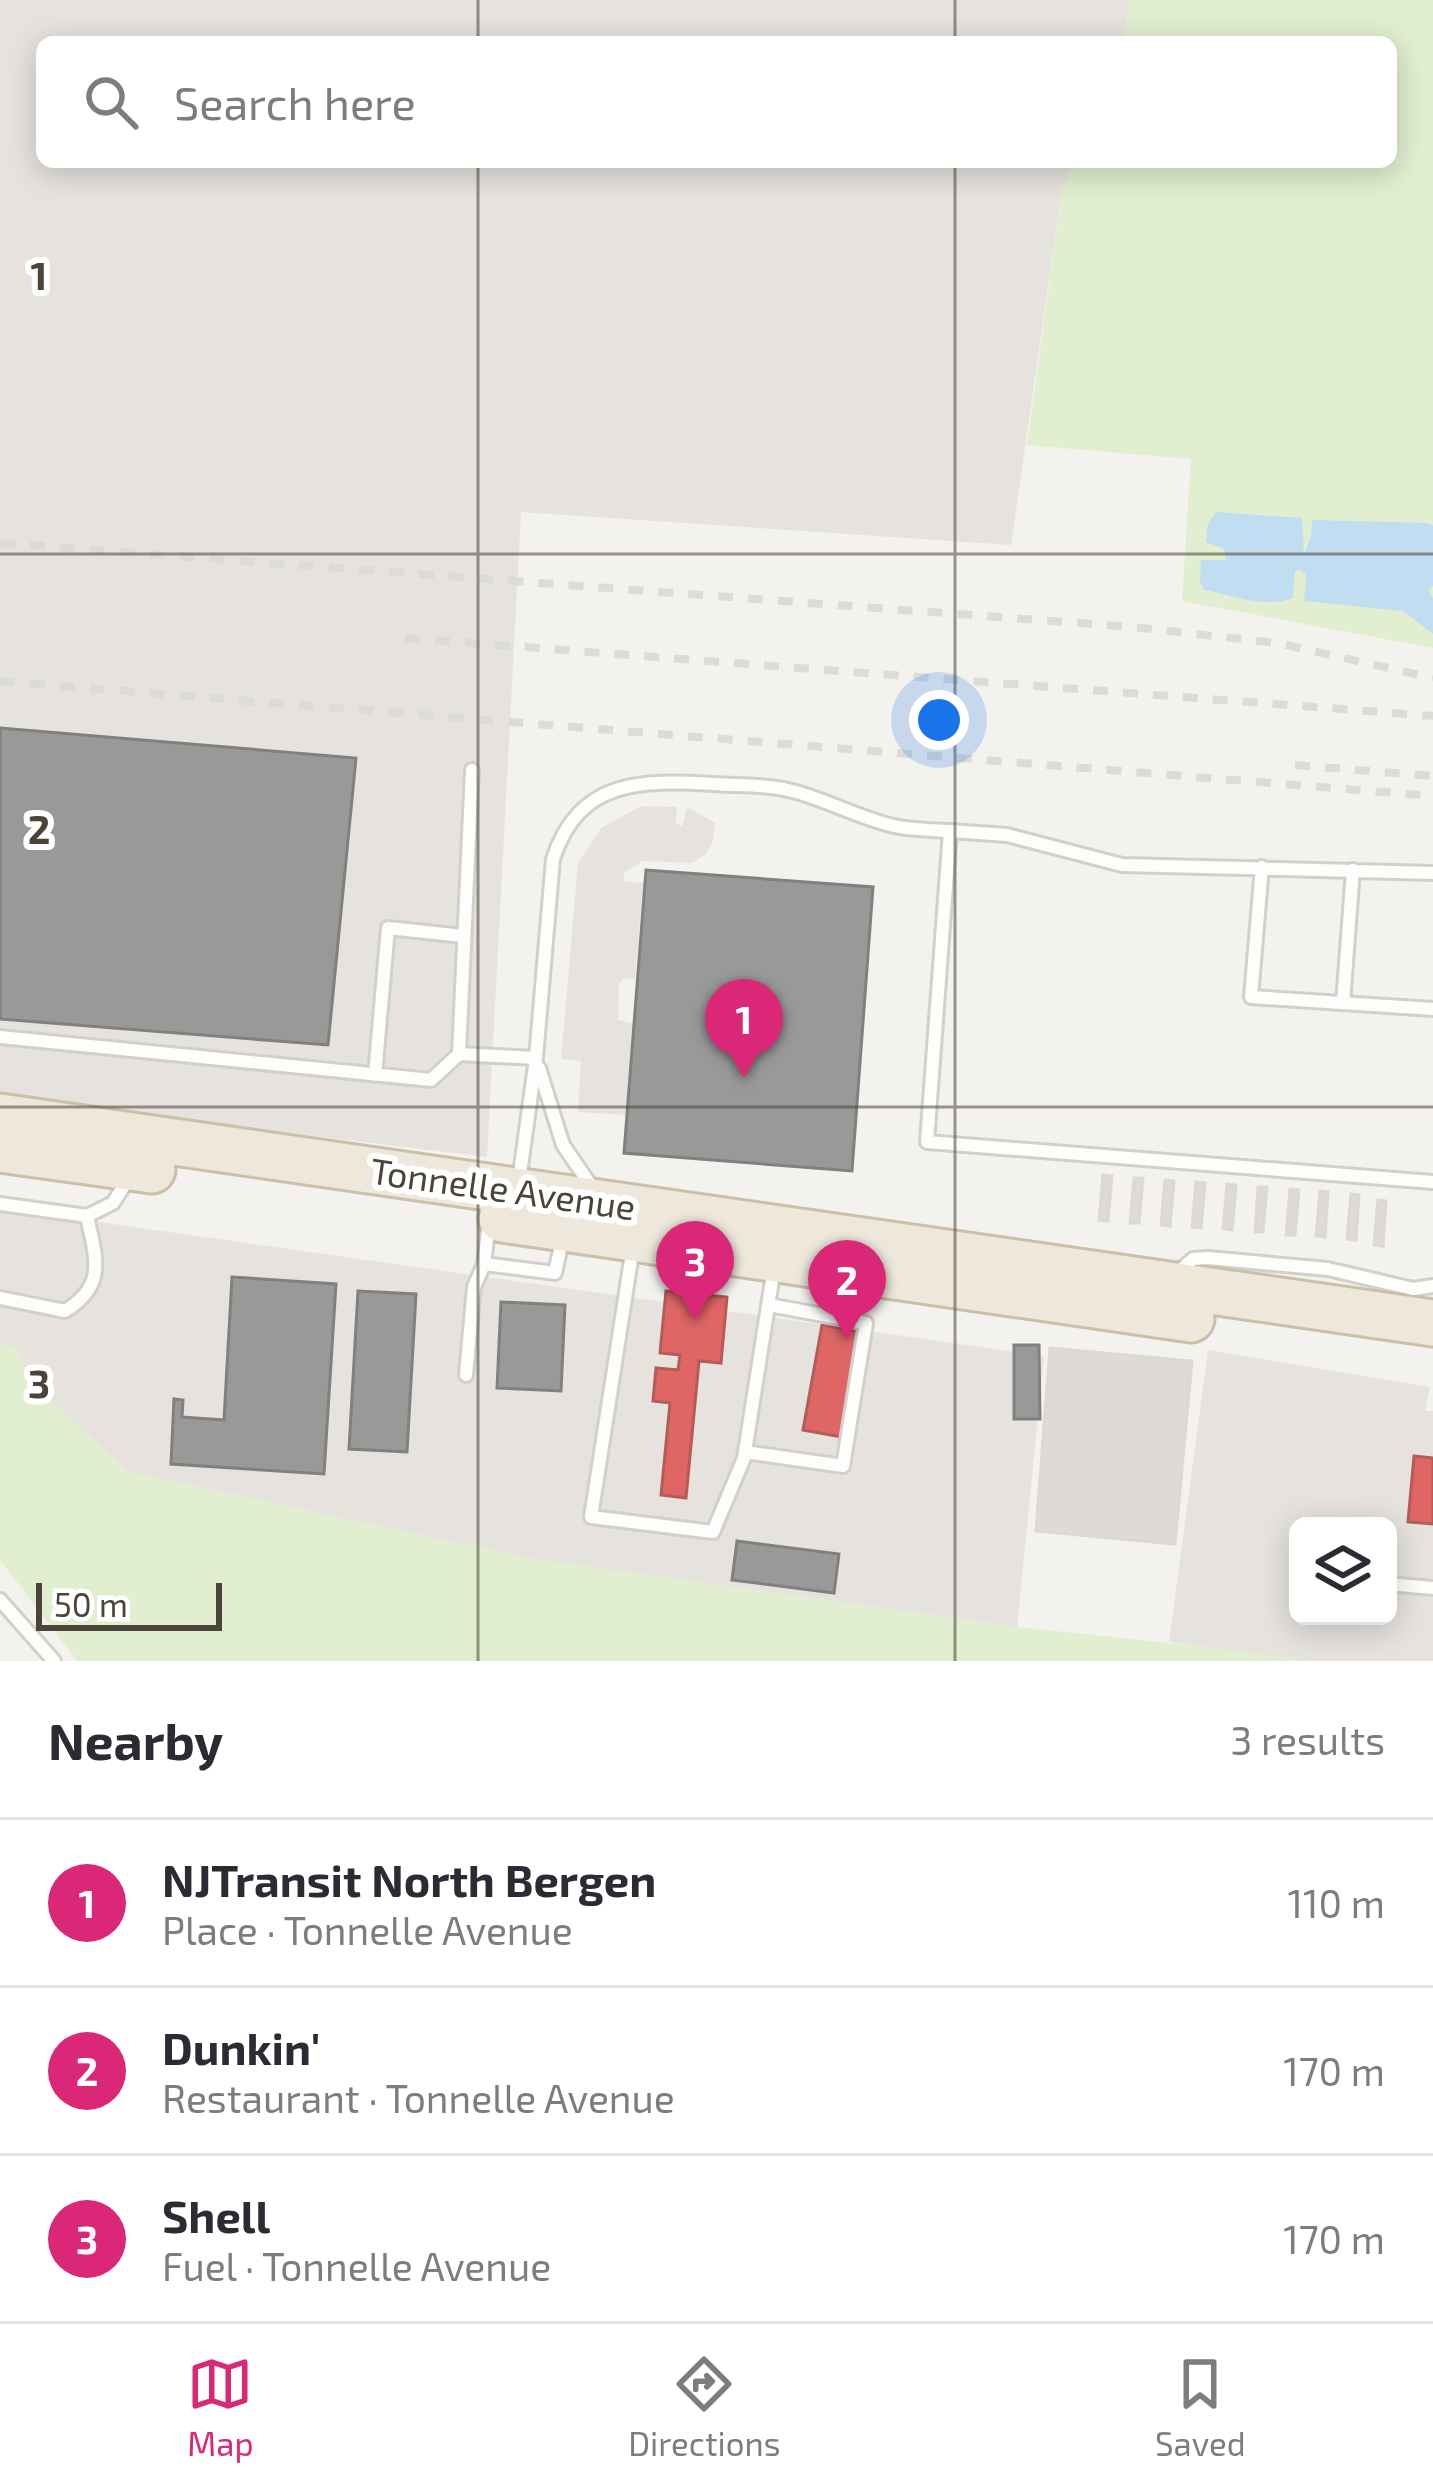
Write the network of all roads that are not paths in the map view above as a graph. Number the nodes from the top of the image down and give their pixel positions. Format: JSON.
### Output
{"nodes":[{"id":1,"x":472,"y":770,"type":"dead end"},
{"id":2,"x":950,"y":831,"type":"junction"},
{"id":3,"x":1262,"y":867,"type":"junction"},
{"id":4,"x":1353,"y":870,"type":"junction"},
{"id":5,"x":1433,"y":873,"type":"edge"},
{"id":6,"x":464,"y":936,"type":"junction"},
{"id":7,"x":1343,"y":1003,"type":"junction"},
{"id":8,"x":1433,"y":1009,"type":"edge"},
{"id":9,"x":0,"y":1037,"type":"edge"},
{"id":10,"x":459,"y":1054,"type":"junction"},
{"id":11,"x":536,"y":1058,"type":"junction"},
{"id":12,"x":375,"y":1075,"type":"junction"},
{"id":13,"x":4,"y":1124,"type":"edge"},
{"id":14,"x":136,"y":1168,"type":"junction"},
{"id":15,"x":1433,"y":1182,"type":"edge"},
{"id":16,"x":0,"y":1204,"type":"edge"},
{"id":17,"x":607,"y":1204,"type":"junction"},
{"id":18,"x":507,"y":1209,"type":"junction"},
{"id":19,"x":87,"y":1216,"type":"junction"},
{"id":20,"x":564,"y":1229,"type":"junction"},
{"id":21,"x":634,"y":1240,"type":"junction"},
{"id":22,"x":484,"y":1264,"type":"junction"},
{"id":23,"x":772,"y":1283,"type":"junction"},
{"id":24,"x":1166,"y":1284,"type":"junction"},
{"id":25,"x":1433,"y":1286,"type":"edge"},
{"id":26,"x":0,"y":1298,"type":"edge"},
{"id":27,"x":1433,"y":1323,"type":"edge"},
{"id":28,"x":1433,"y":1353,"type":"edge"},
{"id":29,"x":466,"y":1375,"type":"dead end"},
{"id":30,"x":746,"y":1452,"type":"junction"},
{"id":31,"x":1397,"y":1585,"type":"edge"},
{"id":32,"x":1433,"y":1588,"type":"edge"},
{"id":33,"x":0,"y":1600,"type":"edge"},
{"id":34,"x":54,"y":1661,"type":"edge"}],
"edges":[{"from":1,"to":6,"type":"lane"},
{"from":2,"to":3,"type":"lane"},
{"from":2,"to":11,"type":"lane"},
{"from":2,"to":15,"type":"lane"},
{"from":3,"to":4,"type":"lane"},
{"from":3,"to":7,"type":"lane"},
{"from":4,"to":5,"type":"lane"},
{"from":4,"to":7,"type":"lane"},
{"from":6,"to":10,"type":"lane"},
{"from":6,"to":12,"type":"lane"},
{"from":7,"to":8,"type":"lane"},
{"from":9,"to":12,"type":"lane"},
{"from":10,"to":11,"type":"lane"},
{"from":10,"to":12,"type":"lane"},
{"from":11,"to":17,"type":"lane"},
{"from":11,"to":18,"type":"lane"},
{"from":13,"to":14,"type":"highway","name":"Tonnelle Avenue"},
{"from":13,"to":18,"type":"highway","name":"Tonnelle Avenue"},
{"from":14,"to":18,"type":"highway","name":"Tonnelle Avenue"},
{"from":14,"to":19,"type":"lane"},
{"from":16,"to":19,"type":"lane"},
{"from":17,"to":18,"type":"highway","name":"Tonnelle Avenue"},
{"from":17,"to":24,"type":"highway","name":"Tonnelle Avenue"},
{"from":18,"to":20,"type":"highway","name":"Tonnelle Avenue"},
{"from":18,"to":22,"type":"lane"},
{"from":19,"to":26,"type":"lane"},
{"from":20,"to":21,"type":"highway","name":"Tonnelle Avenue"},
{"from":20,"to":22,"type":"lane"},
{"from":21,"to":23,"type":"highway","name":"Tonnelle Avenue"},
{"from":21,"to":30,"type":"lane"},
{"from":22,"to":29,"type":"lane"},
{"from":23,"to":28,"type":"highway","name":"Tonnelle Avenue"},
{"from":23,"to":30,"type":"lane"},
{"from":23,"to":30,"type":"lane"},
{"from":24,"to":25,"type":"lane"},
{"from":24,"to":27,"type":"highway","name":"Tonnelle Avenue"},
{"from":31,"to":32,"type":"lane"},
{"from":33,"to":34,"type":"lane"}]}
